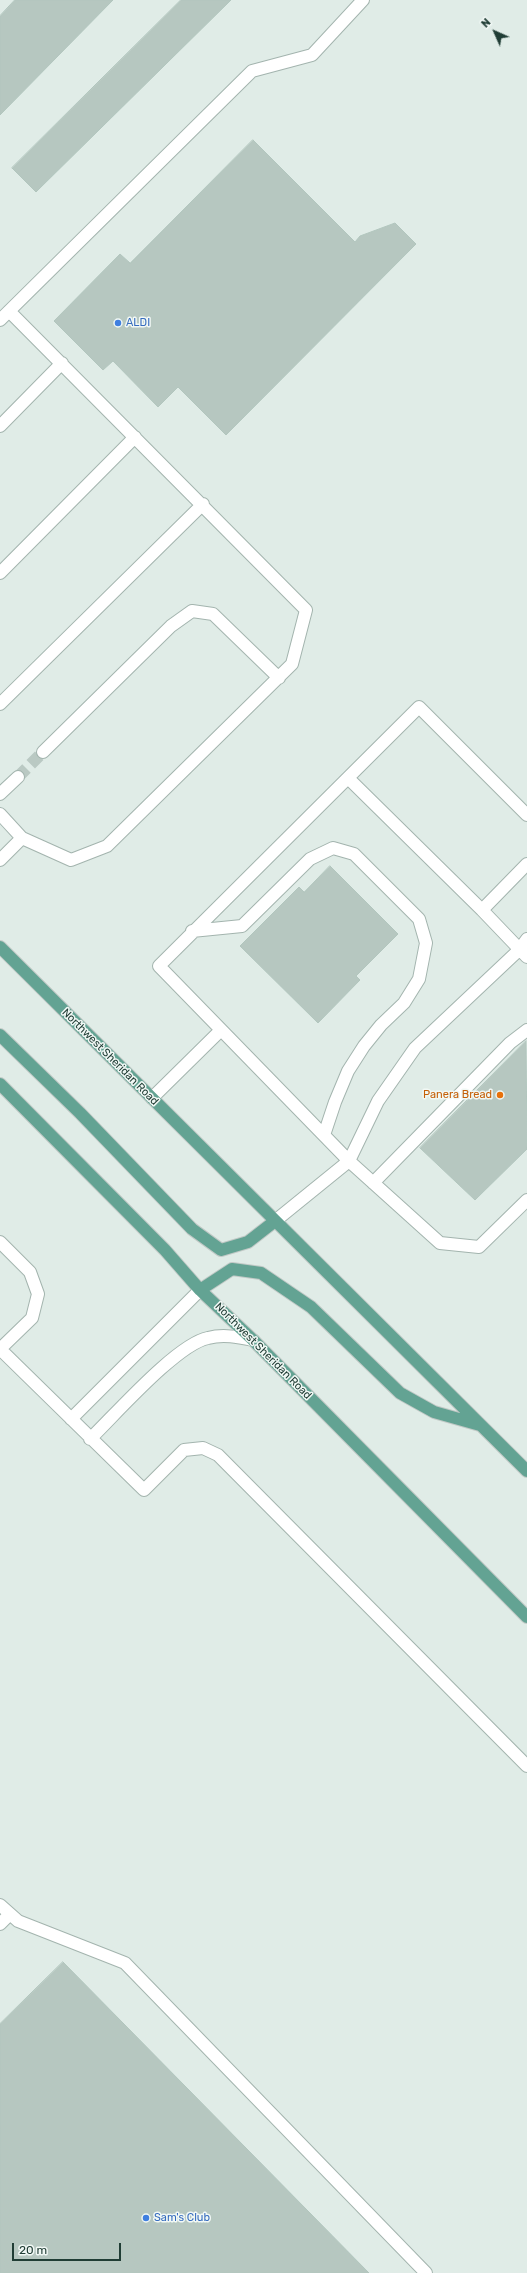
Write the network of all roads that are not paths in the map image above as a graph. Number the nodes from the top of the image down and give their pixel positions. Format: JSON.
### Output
{"nodes":[{"id":1,"x":363,"y":0,"type":"edge"},
{"id":2,"x":9,"y":311,"type":"junction"},
{"id":3,"x":0,"y":320,"type":"edge"},
{"id":4,"x":62,"y":363,"type":"junction"},
{"id":5,"x":0,"y":426,"type":"edge"},
{"id":6,"x":135,"y":437,"type":"junction"},
{"id":7,"x":203,"y":504,"type":"junction"},
{"id":8,"x":0,"y":573,"type":"edge"},
{"id":9,"x":279,"y":678,"type":"junction"},
{"id":10,"x":0,"y":704,"type":"edge"},
{"id":11,"x":43,"y":752,"type":"tunnel mouth"},
{"id":12,"x":18,"y":777,"type":"tunnel mouth"},
{"id":13,"x":348,"y":778,"type":"junction"},
{"id":14,"x":0,"y":794,"type":"edge"},
{"id":15,"x":0,"y":814,"type":"edge"},
{"id":16,"x":527,"y":815,"type":"edge"},
{"id":17,"x":22,"y":838,"type":"junction"},
{"id":18,"x":0,"y":860,"type":"edge"},
{"id":19,"x":527,"y":864,"type":"edge"},
{"id":20,"x":482,"y":910,"type":"junction"},
{"id":21,"x":192,"y":931,"type":"junction"},
{"id":22,"x":527,"y":939,"type":"edge"},
{"id":23,"x":0,"y":947,"type":"edge"},
{"id":24,"x":523,"y":953,"type":"edge"},
{"id":25,"x":221,"y":1030,"type":"junction"},
{"id":26,"x":527,"y":1030,"type":"edge"},
{"id":27,"x":0,"y":1035,"type":"edge"},
{"id":28,"x":0,"y":1084,"type":"edge"},
{"id":29,"x":152,"y":1098,"type":"junction"},
{"id":30,"x":324,"y":1135,"type":"junction"},
{"id":31,"x":349,"y":1161,"type":"junction"},
{"id":32,"x":373,"y":1183,"type":"junction"},
{"id":33,"x":527,"y":1200,"type":"edge"},
{"id":34,"x":275,"y":1221,"type":"junction"},
{"id":35,"x":0,"y":1242,"type":"edge"},
{"id":36,"x":200,"y":1290,"type":"junction"},
{"id":37,"x":253,"y":1340,"type":"junction"},
{"id":38,"x":0,"y":1349,"type":"edge"},
{"id":39,"x":71,"y":1419,"type":"junction"},
{"id":40,"x":481,"y":1425,"type":"junction"},
{"id":41,"x":90,"y":1439,"type":"junction"},
{"id":42,"x":527,"y":1471,"type":"edge"},
{"id":43,"x":526,"y":1615,"type":"edge"},
{"id":44,"x":527,"y":1766,"type":"edge"},
{"id":45,"x":0,"y":1905,"type":"edge"},
{"id":46,"x":10,"y":1914,"type":"junction"},
{"id":47,"x":0,"y":1924,"type":"edge"},
{"id":48,"x":426,"y":2273,"type":"edge"}],
"edges":[{"from":1,"to":2,"type":"lane"},
{"from":2,"to":3,"type":"lane"},
{"from":2,"to":4,"type":"lane"},
{"from":4,"to":5,"type":"lane"},
{"from":4,"to":6,"type":"lane"},
{"from":6,"to":7,"type":"lane"},
{"from":6,"to":8,"type":"lane"},
{"from":7,"to":9,"type":"lane"},
{"from":7,"to":10,"type":"lane"},
{"from":9,"to":11,"type":"lane"},
{"from":9,"to":17,"type":"lane"},
{"from":12,"to":14,"type":"lane"},
{"from":13,"to":16,"type":"lane"},
{"from":13,"to":20,"type":"lane"},
{"from":13,"to":21,"type":"lane"},
{"from":15,"to":17,"type":"lane"},
{"from":17,"to":18,"type":"lane"},
{"from":19,"to":20,"type":"lane"},
{"from":20,"to":24,"type":"lane"},
{"from":21,"to":25,"type":"lane"},
{"from":21,"to":30,"type":"lane"},
{"from":22,"to":24,"type":"lane"},
{"from":23,"to":29,"type":"main road","name":"Northwest Sheridan Road"},
{"from":24,"to":31,"type":"lane"},
{"from":25,"to":29,"type":"lane"},
{"from":25,"to":30,"type":"lane"},
{"from":26,"to":32,"type":"lane"},
{"from":27,"to":34,"type":"main road"},
{"from":28,"to":36,"type":"main road","name":"Northwest Sheridan Road"},
{"from":29,"to":34,"type":"main road","name":"Northwest Sheridan Road"},
{"from":30,"to":31,"type":"lane"},
{"from":31,"to":32,"type":"lane"},
{"from":31,"to":34,"type":"lane"},
{"from":32,"to":33,"type":"lane"},
{"from":34,"to":40,"type":"main road","name":"Northwest Sheridan Road"},
{"from":35,"to":38,"type":"lane"},
{"from":36,"to":37,"type":"main road","name":"Northwest Sheridan Road"},
{"from":36,"to":39,"type":"lane"},
{"from":36,"to":40,"type":"main road"},
{"from":37,"to":41,"type":"lane"},
{"from":37,"to":43,"type":"main road","name":"Northwest Sheridan Road"},
{"from":38,"to":39,"type":"lane"},
{"from":39,"to":41,"type":"lane"},
{"from":40,"to":42,"type":"main road","name":"Northwest Sheridan Road"},
{"from":41,"to":44,"type":"lane"},
{"from":45,"to":46,"type":"lane"},
{"from":46,"to":47,"type":"lane"},
{"from":46,"to":48,"type":"lane"}]}
